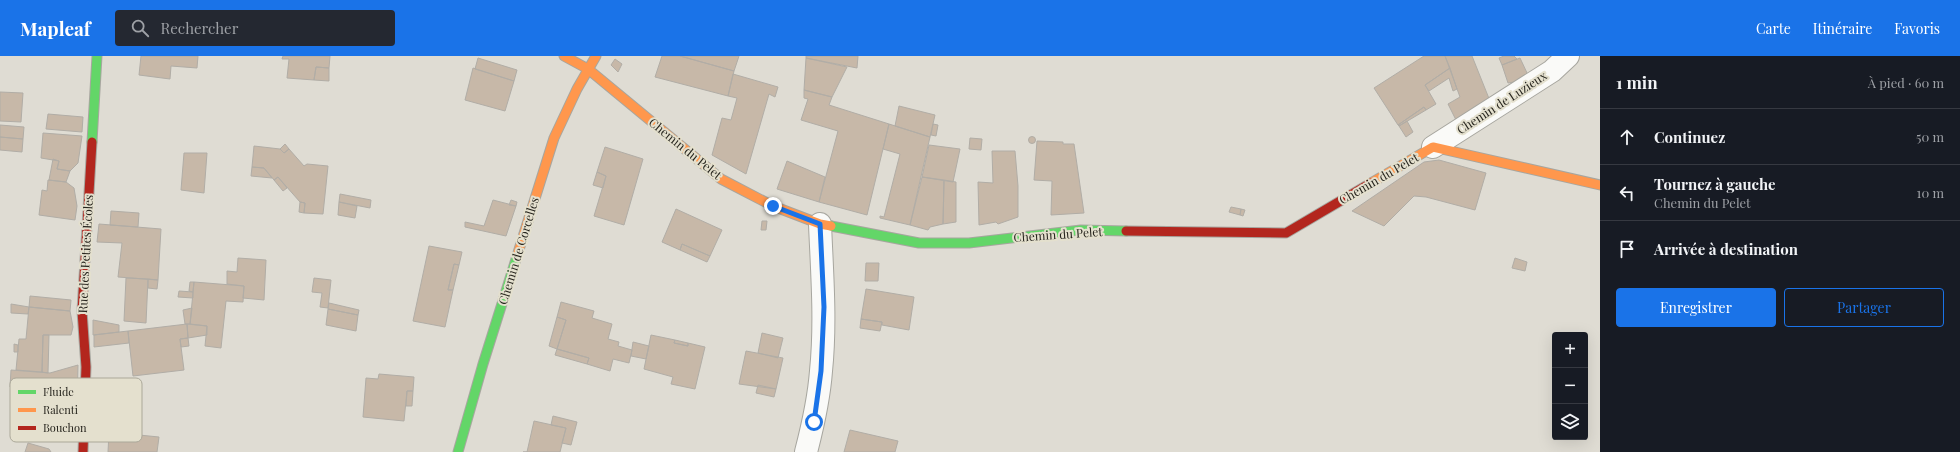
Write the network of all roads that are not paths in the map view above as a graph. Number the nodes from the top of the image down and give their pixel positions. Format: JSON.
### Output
{"nodes":[{"id":1,"x":97,"y":56,"type":"edge"},
{"id":2,"x":564,"y":56,"type":"edge"},
{"id":3,"x":596,"y":56,"type":"edge"},
{"id":4,"x":1568,"y":56,"type":"edge"},
{"id":5,"x":588,"y":69,"type":"junction"},
{"id":6,"x":1433,"y":147,"type":"junction"},
{"id":7,"x":1600,"y":185,"type":"edge"},
{"id":8,"x":820,"y":224,"type":"junction"},
{"id":9,"x":86,"y":378,"type":"edge"},
{"id":10,"x":83,"y":442,"type":"edge"},
{"id":11,"x":83,"y":452,"type":"edge"},
{"id":12,"x":458,"y":452,"type":"edge"},
{"id":13,"x":806,"y":452,"type":"edge"}],
"edges":[{"from":1,"to":9,"type":"street","name":"Rue des Petites Écoles"},
{"from":2,"to":5,"type":"street","name":"Chemin du Pelet"},
{"from":3,"to":5,"type":"street","name":"Chemin de Corcelles"},
{"from":4,"to":6,"type":"street","name":"Chemin de Luzieux"},
{"from":5,"to":8,"type":"street","name":"Chemin du Pelet"},
{"from":5,"to":12,"type":"street","name":"Chemin de Corcelles"},
{"from":6,"to":7,"type":"street"},
{"from":6,"to":8,"type":"street","name":"Chemin du Pelet"},
{"from":8,"to":13,"type":"street"},
{"from":10,"to":11,"type":"street","name":"Rue des Petites Écoles"}]}
